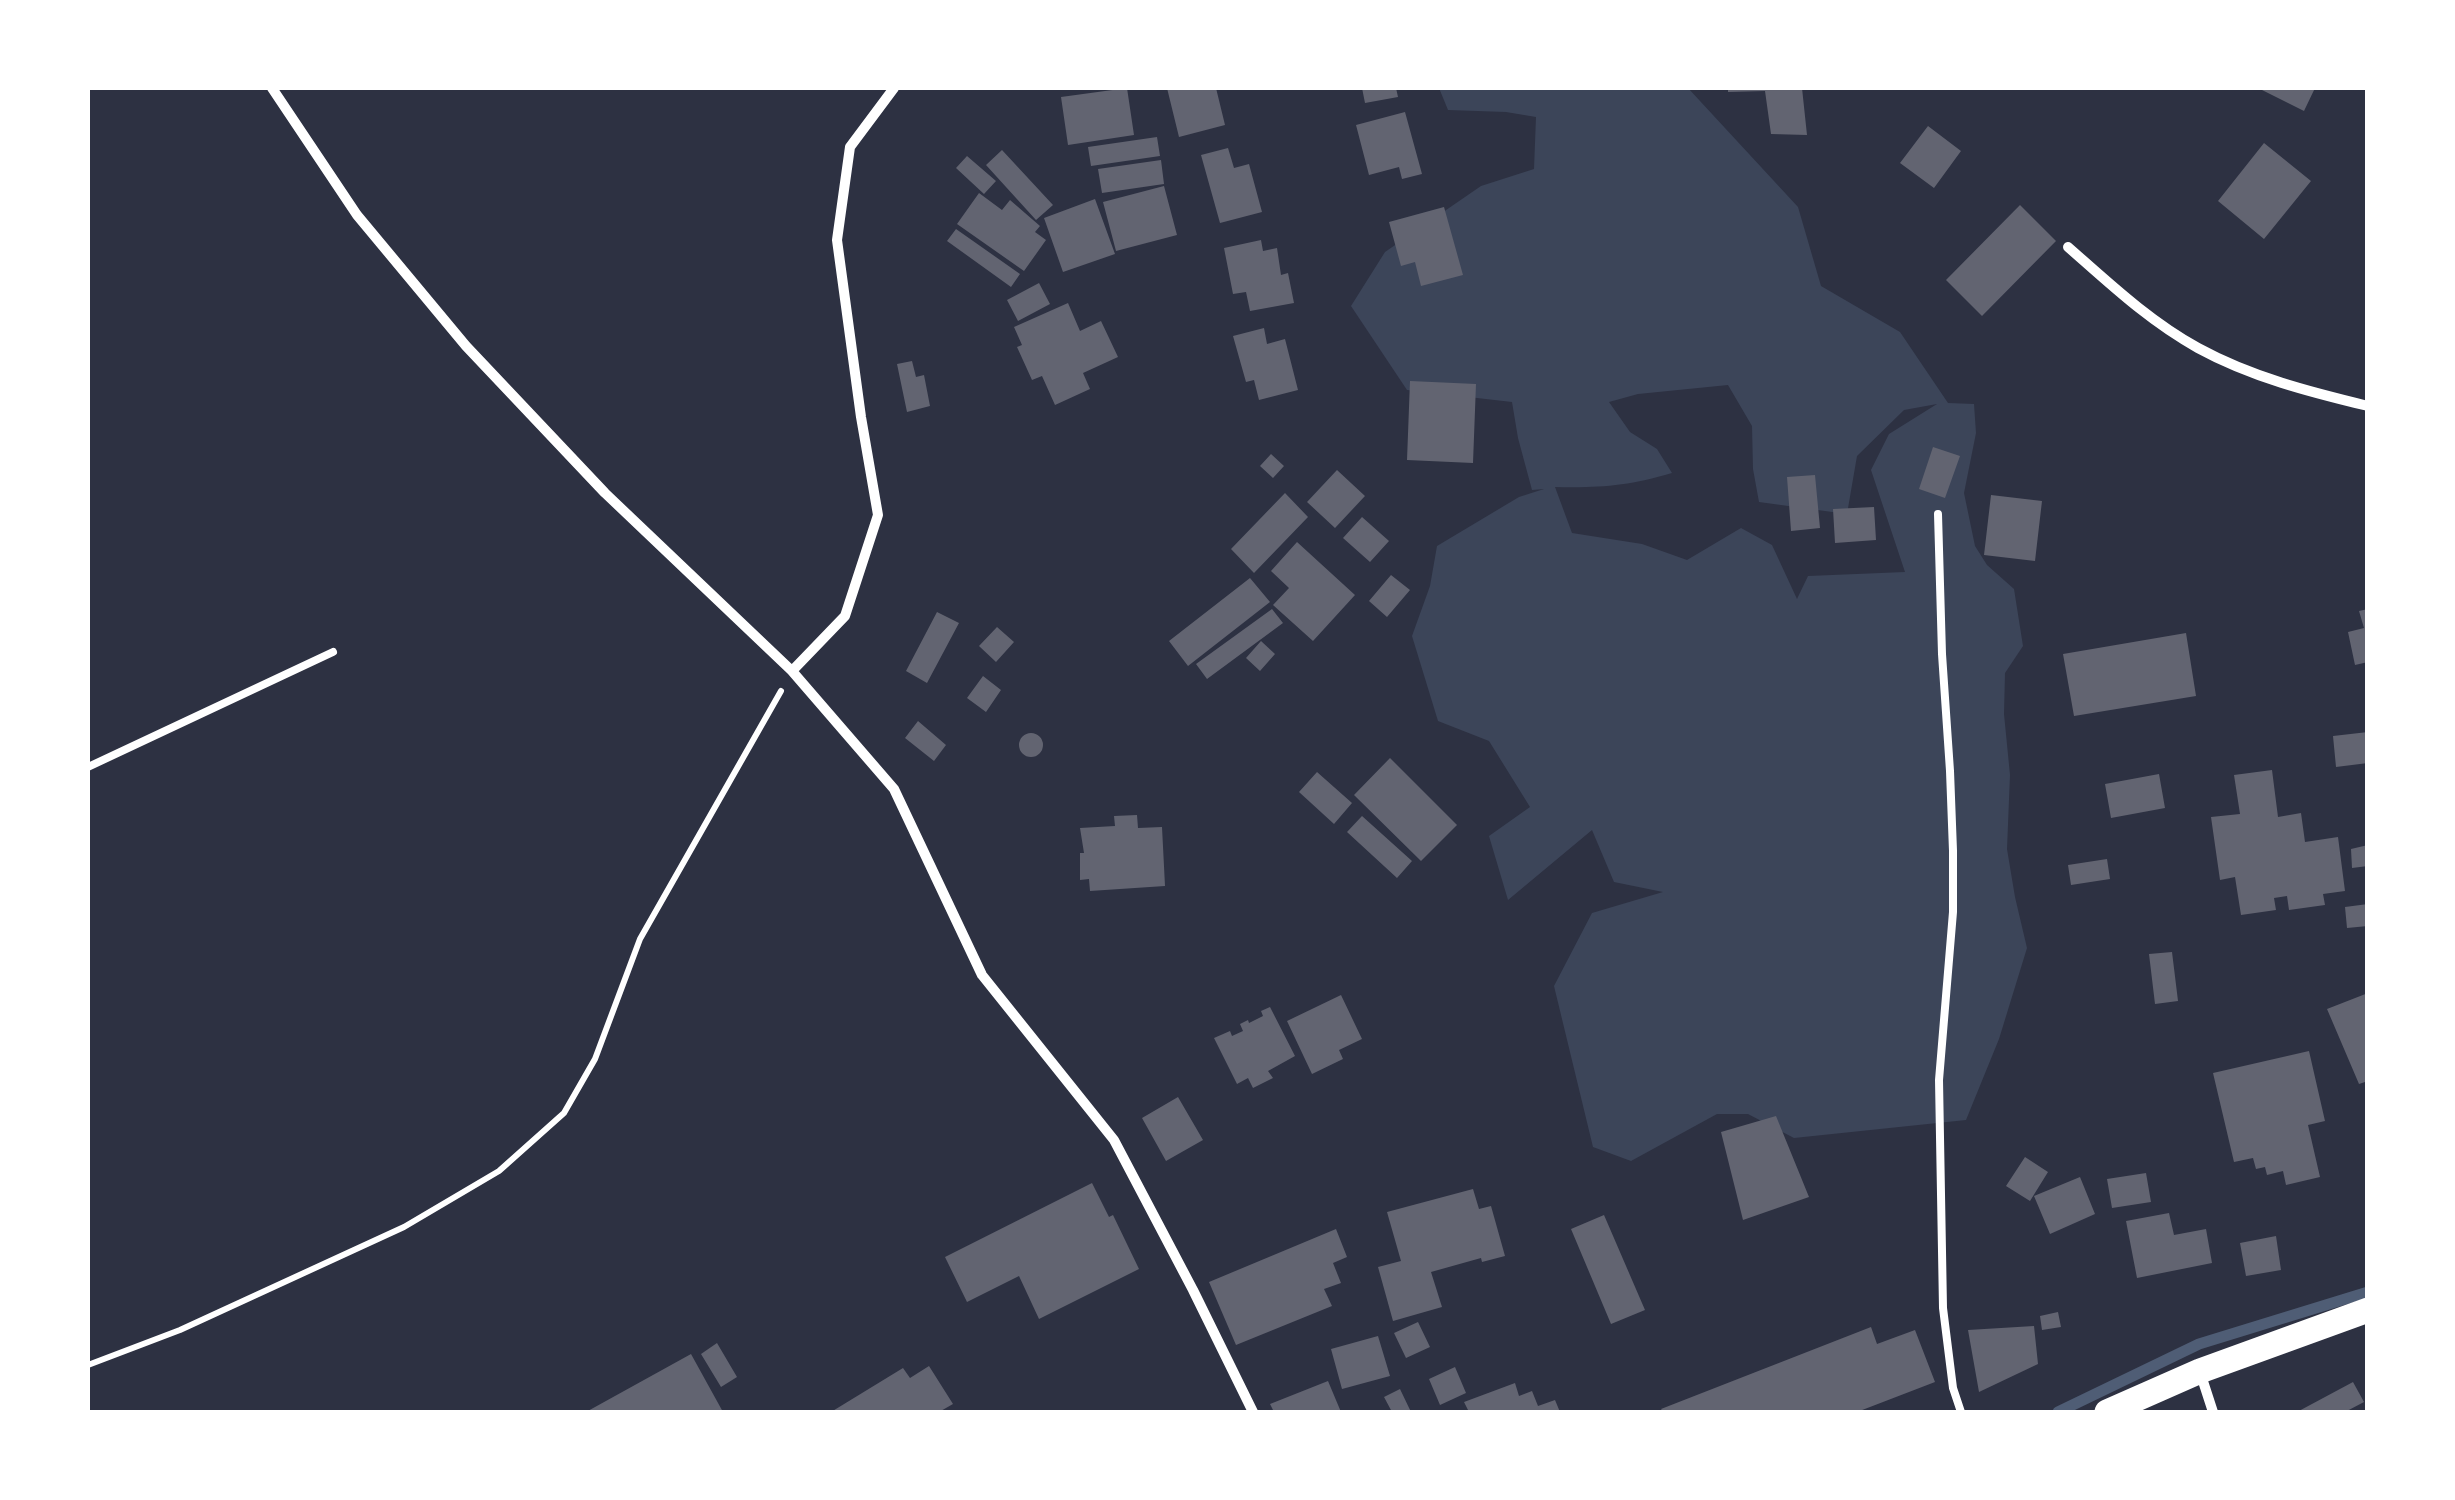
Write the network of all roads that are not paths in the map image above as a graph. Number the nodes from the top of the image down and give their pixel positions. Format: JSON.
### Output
{"nodes":[{"id":1,"x":272,"y":88,"type":"edge"},
{"id":2,"x":894,"y":88,"type":"edge"},
{"id":3,"x":2068,"y":246,"type":"dead end"},
{"id":4,"x":2368,"y":406,"type":"edge"},
{"id":5,"x":1938,"y":514,"type":"dead end"},
{"id":6,"x":333,"y":652,"type":"dead end"},
{"id":7,"x":792,"y":671,"type":"junction"},
{"id":8,"x":88,"y":767,"type":"edge"},
{"id":9,"x":2368,"y":1310,"type":"edge"},
{"id":10,"x":2200,"y":1370,"type":"junction"},
{"id":11,"x":1253,"y":1412,"type":"edge"},
{"id":12,"x":1961,"y":1412,"type":"edge"},
{"id":13,"x":2107,"y":1412,"type":"edge"},
{"id":14,"x":2214,"y":1412,"type":"edge"}],
"edges":[{"from":1,"to":7,"type":"street"},
{"from":2,"to":7,"type":"street"},
{"from":3,"to":4,"type":"street"},
{"from":5,"to":12,"type":"lane"},
{"from":6,"to":8,"type":"lane"},
{"from":7,"to":11,"type":"street"},
{"from":9,"to":10,"type":"main road"},
{"from":10,"to":13,"type":"main road"},
{"from":10,"to":14,"type":"street"}]}
